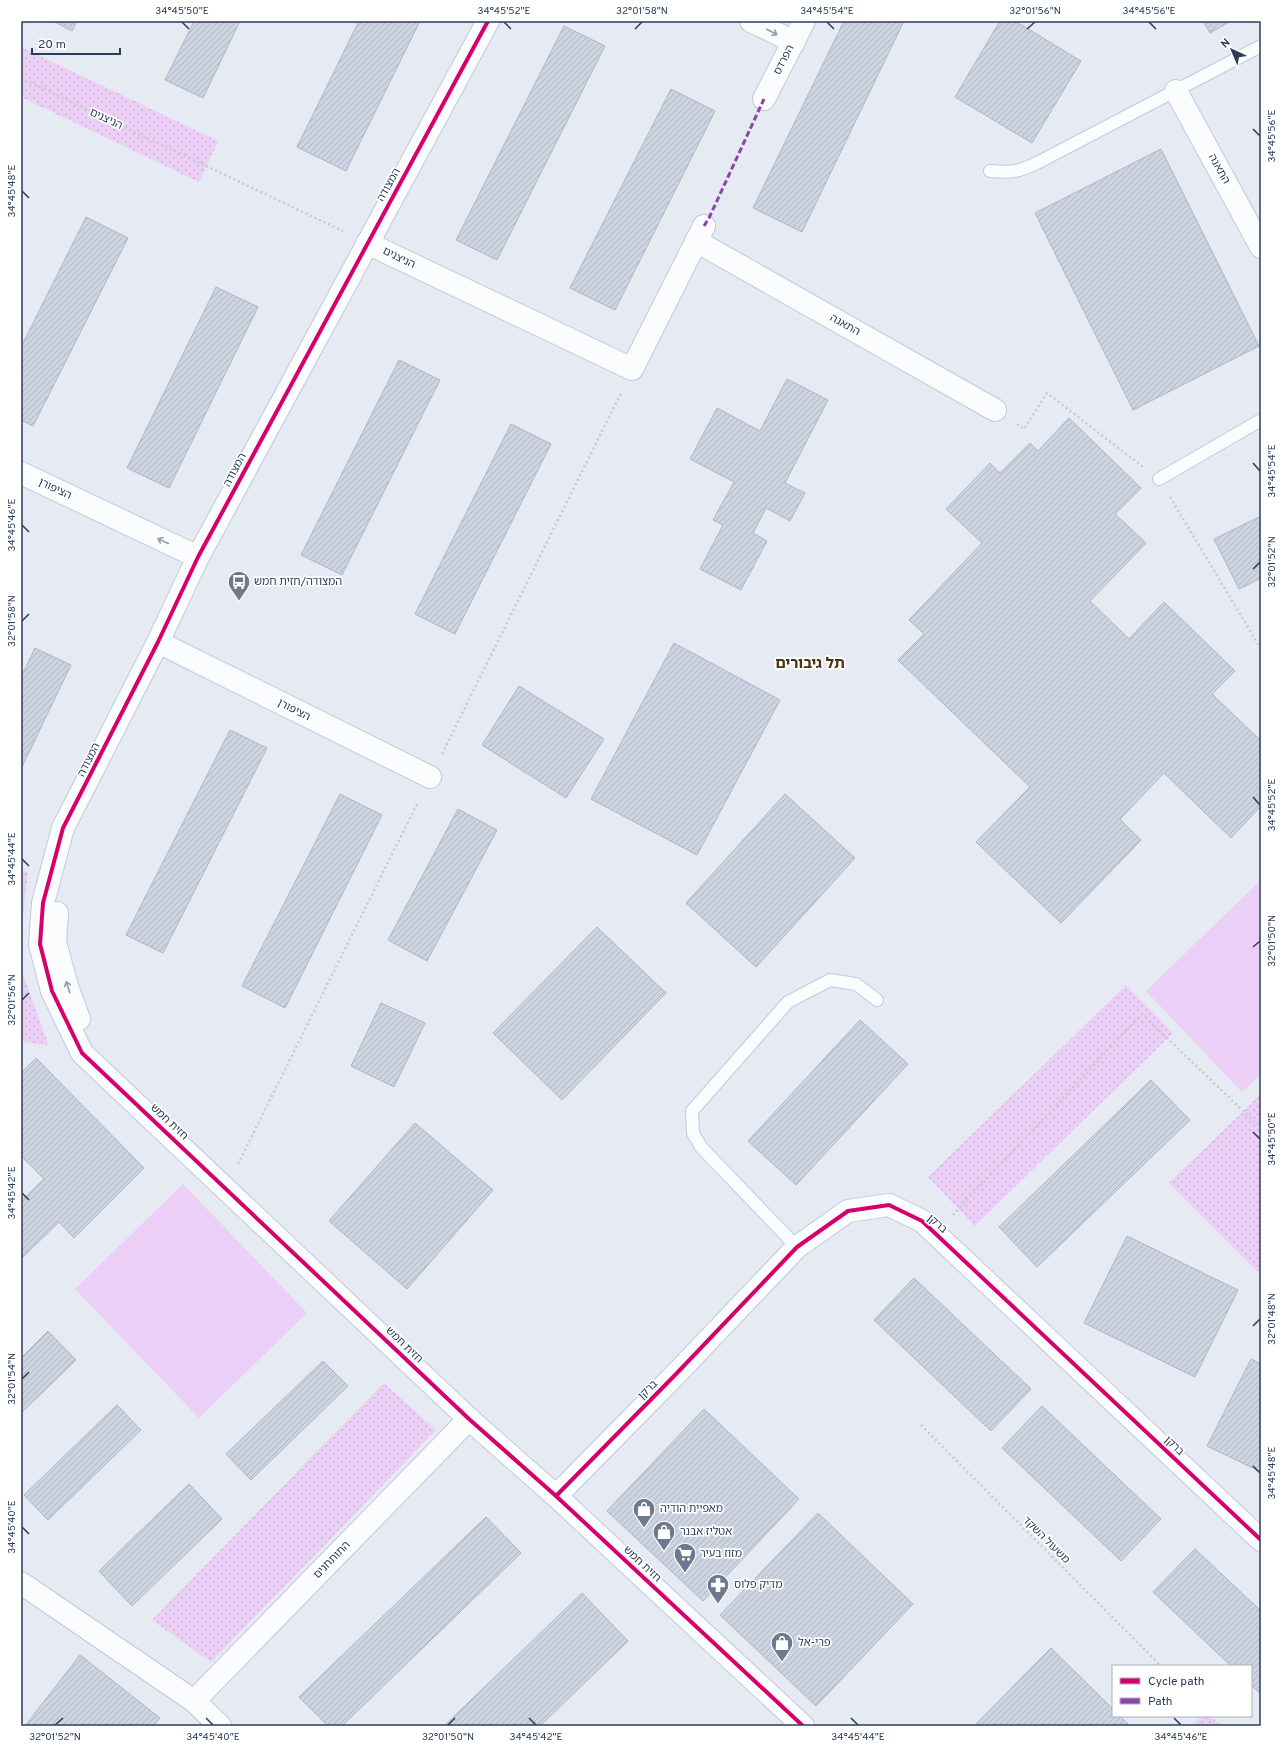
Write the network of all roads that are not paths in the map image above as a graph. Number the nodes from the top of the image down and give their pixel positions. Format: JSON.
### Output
{"nodes":[{"id":1,"x":488,"y":21,"type":"edge"},
{"id":2,"x":751,"y":21,"type":"edge"},
{"id":3,"x":804,"y":21,"type":"edge"},
{"id":4,"x":794,"y":42,"type":"junction"},
{"id":5,"x":1261,"y":46,"type":"edge"},
{"id":6,"x":1176,"y":91,"type":"junction"},
{"id":7,"x":764,"y":99,"type":"dead end"},
{"id":8,"x":990,"y":171,"type":"dead end"},
{"id":9,"x":700,"y":233,"type":"joint"},
{"id":10,"x":367,"y":242,"type":"junction"},
{"id":11,"x":1261,"y":247,"type":"edge"},
{"id":12,"x":995,"y":410,"type":"road end"},
{"id":13,"x":1261,"y":420,"type":"edge"},
{"id":14,"x":21,"y":473,"type":"edge"},
{"id":15,"x":1159,"y":479,"type":"road end"},
{"id":16,"x":198,"y":557,"type":"junction"},
{"id":17,"x":158,"y":642,"type":"junction"},
{"id":18,"x":430,"y":778,"type":"dead end"},
{"id":19,"x":47,"y":943,"type":"joint"},
{"id":20,"x":877,"y":1000,"type":"dead end"},
{"id":21,"x":797,"y":1247,"type":"junction"},
{"id":22,"x":470,"y":1419,"type":"junction"},
{"id":23,"x":556,"y":1496,"type":"junction"},
{"id":24,"x":1261,"y":1540,"type":"edge"},
{"id":25,"x":21,"y":1583,"type":"edge"},
{"id":26,"x":194,"y":1701,"type":"junction"},
{"id":27,"x":220,"y":1726,"type":"edge"},
{"id":28,"x":804,"y":1726,"type":"edge"}],
"edges":[{"from":1,"to":10,"type":"street","name":"המצודה"},
{"from":2,"to":4,"type":"street","one_way":true},
{"from":3,"to":4,"type":"street","name":"הפרדס"},
{"from":4,"to":7,"type":"street","name":"הפרדס"},
{"from":5,"to":6,"type":"lane"},
{"from":6,"to":8,"type":"lane"},
{"from":6,"to":11,"type":"street","name":"התאנה"},
{"from":9,"to":10,"type":"street","name":"הניצנים"},
{"from":9,"to":12,"type":"street","name":"התאנה"},
{"from":10,"to":16,"type":"street","name":"המצודה"},
{"from":13,"to":15,"type":"lane"},
{"from":16,"to":14,"type":"street","name":"הציפורן","one_way":true},
{"from":16,"to":17,"type":"street","name":"המצודה"},
{"from":17,"to":18,"type":"street","name":"הציפורן"},
{"from":17,"to":19,"type":"street","name":"המצודה"},
{"from":19,"to":22,"type":"street","name":"חזית חמש"},
{"from":20,"to":21,"type":"lane"},
{"from":21,"to":23,"type":"street","name":"ברקן"},
{"from":21,"to":24,"type":"street","name":"ברקן"},
{"from":22,"to":23,"type":"street","name":"חזית חמש"},
{"from":22,"to":26,"type":"street","name":"התותחנים"},
{"from":23,"to":28,"type":"street","name":"חזית חמש"},
{"from":25,"to":26,"type":"street"},
{"from":26,"to":27,"type":"street"}]}
